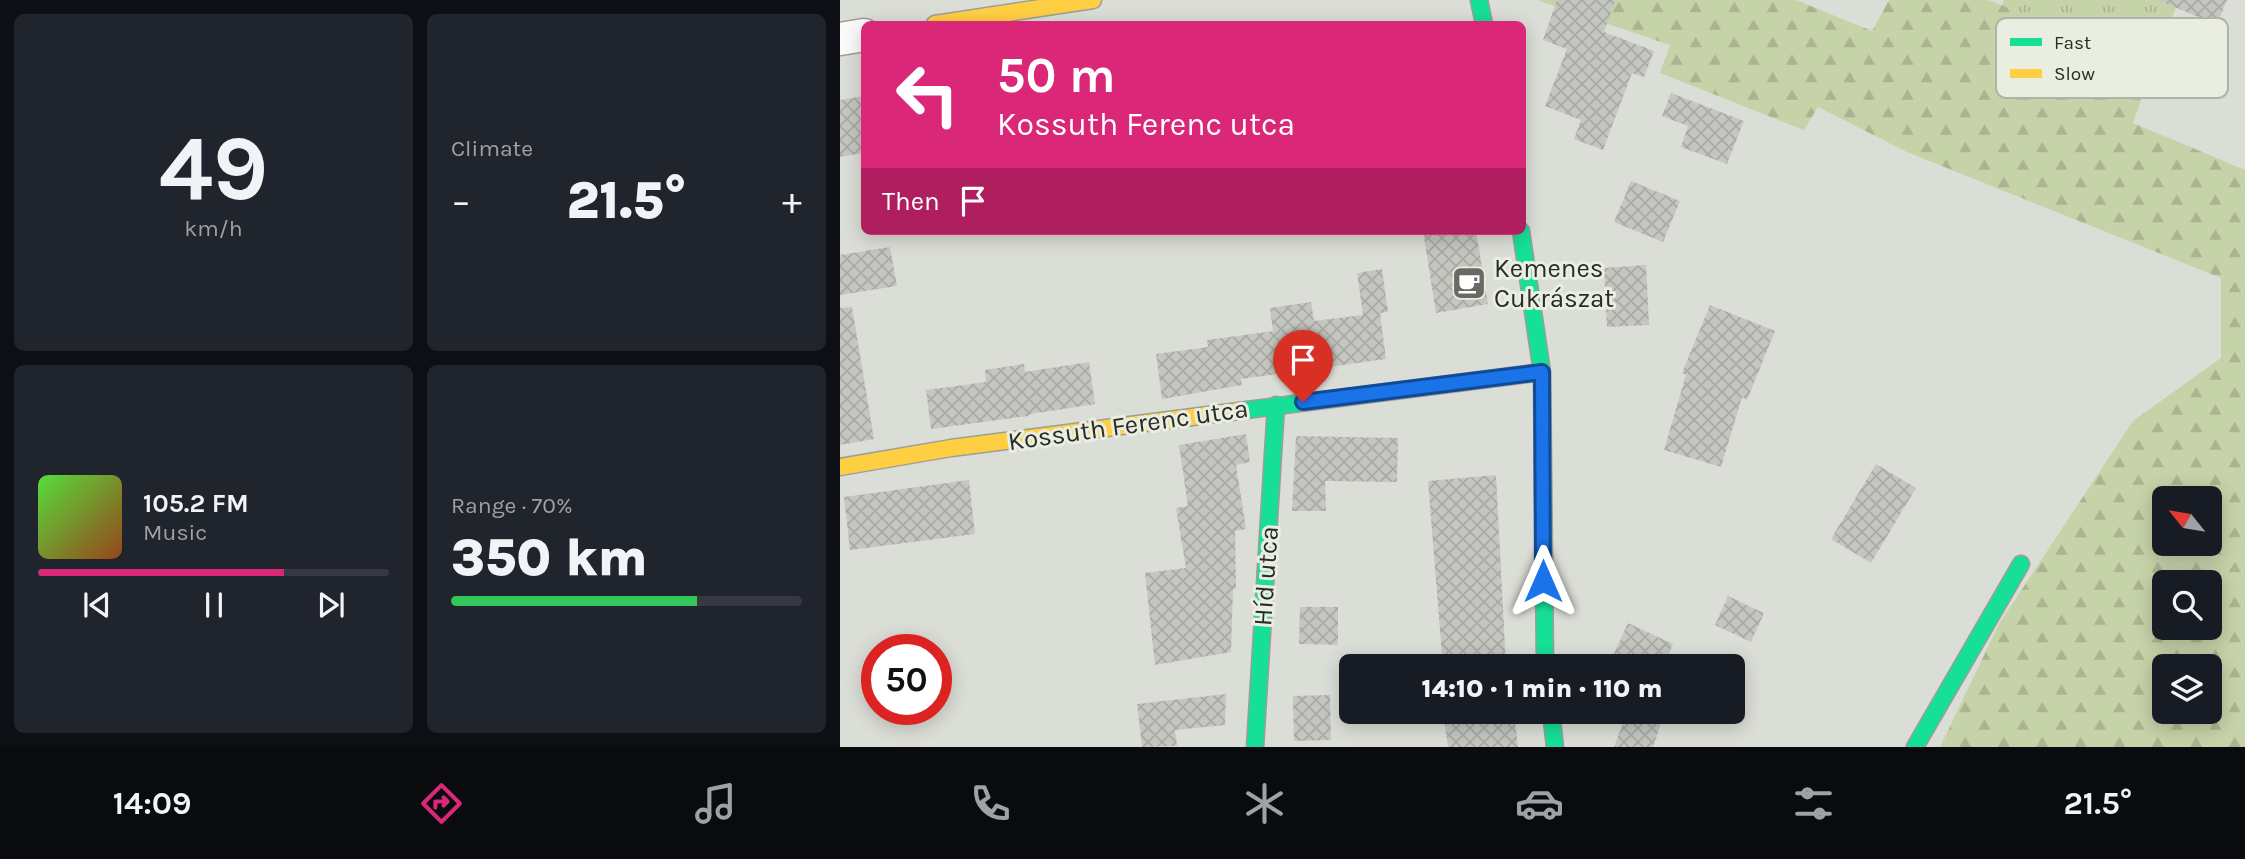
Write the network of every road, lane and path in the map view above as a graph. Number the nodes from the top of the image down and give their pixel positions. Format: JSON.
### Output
{"nodes":[{"id":1,"x":1093,"y":0,"type":"edge"},
{"id":2,"x":1479,"y":0,"type":"edge"},
{"id":3,"x":954,"y":21,"type":"edge"},
{"id":4,"x":1483,"y":21,"type":"edge"},
{"id":5,"x":861,"y":36,"type":"edge"},
{"id":6,"x":840,"y":39,"type":"edge"},
{"id":7,"x":1522,"y":235,"type":"edge"},
{"id":8,"x":1542,"y":372,"type":"junction"},
{"id":9,"x":1276,"y":405,"type":"junction"},
{"id":10,"x":840,"y":467,"type":"edge"},
{"id":11,"x":2021,"y":564,"type":"dead end"},
{"id":12,"x":1545,"y":654,"type":"edge"},
{"id":13,"x":1552,"y":724,"type":"edge"},
{"id":14,"x":1255,"y":747,"type":"edge"},
{"id":15,"x":1555,"y":747,"type":"edge"},
{"id":16,"x":1915,"y":747,"type":"edge"}],
"edges":[{"from":1,"to":3,"type":"street"},
{"from":2,"to":4,"type":"street"},
{"from":5,"to":6,"type":"street"},
{"from":7,"to":8,"type":"street"},
{"from":8,"to":9,"type":"street","name":"Kossuth Ferenc utca"},
{"from":8,"to":12,"type":"street"},
{"from":9,"to":10,"type":"street","name":"Kossuth Ferenc utca"},
{"from":9,"to":14,"type":"street","name":"Híd utca"},
{"from":11,"to":16,"type":"street"},
{"from":13,"to":15,"type":"street"}]}
